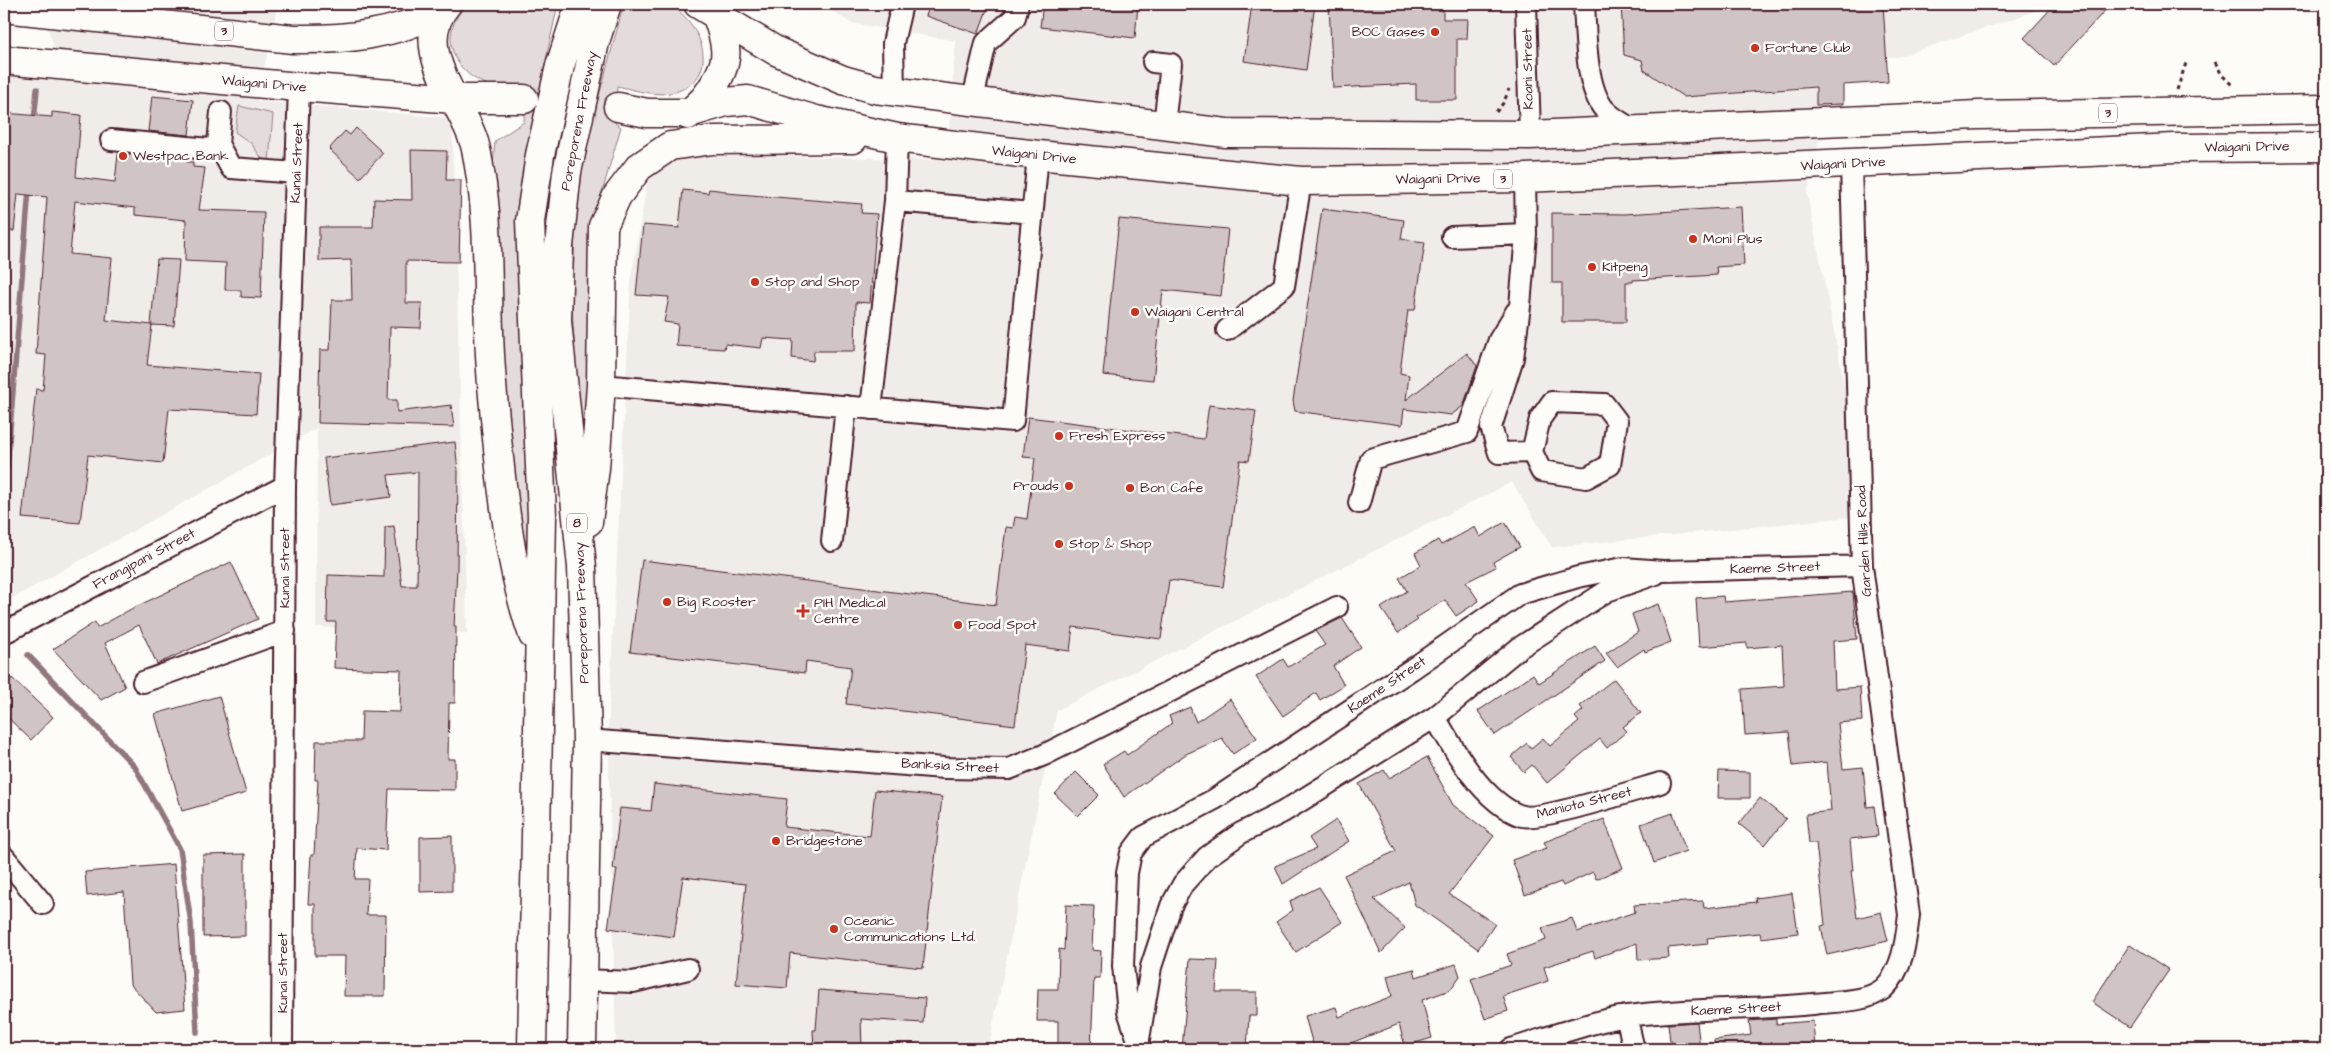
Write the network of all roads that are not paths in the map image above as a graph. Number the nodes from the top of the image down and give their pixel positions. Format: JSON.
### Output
{"nodes":[{"id":1,"x":580,"y":4,"type":"edge"},
{"id":2,"x":608,"y":4,"type":"edge"},
{"id":3,"x":902,"y":4,"type":"edge"},
{"id":4,"x":1018,"y":4,"type":"edge"},
{"id":5,"x":1526,"y":4,"type":"edge"},
{"id":6,"x":1584,"y":4,"type":"edge"},
{"id":7,"x":444,"y":7,"type":"edge"},
{"id":8,"x":709,"y":7,"type":"edge"},
{"id":9,"x":4,"y":8,"type":"edge"},
{"id":10,"x":97,"y":11,"type":"edge"},
{"id":11,"x":4,"y":60,"type":"edge"},
{"id":12,"x":1153,"y":62,"type":"dead end"},
{"id":13,"x":300,"y":87,"type":"junction"},
{"id":14,"x":894,"y":91,"type":"junction"},
{"id":15,"x":456,"y":99,"type":"junction"},
{"id":16,"x":524,"y":99,"type":"tunnel mouth"},
{"id":17,"x":972,"y":103,"type":"junction"},
{"id":18,"x":618,"y":107,"type":"tunnel mouth"},
{"id":19,"x":2326,"y":109,"type":"edge"},
{"id":20,"x":2224,"y":111,"type":"junction"},
{"id":21,"x":221,"y":112,"type":"dead end"},
{"id":22,"x":689,"y":113,"type":"junction"},
{"id":23,"x":1978,"y":115,"type":"junction"},
{"id":24,"x":1164,"y":125,"type":"junction"},
{"id":25,"x":1636,"y":130,"type":"junction"},
{"id":26,"x":1530,"y":135,"type":"junction"},
{"id":27,"x":2326,"y":135,"type":"edge"},
{"id":28,"x":897,"y":138,"type":"junction"},
{"id":29,"x":111,"y":140,"type":"dead end"},
{"id":30,"x":218,"y":144,"type":"junction"},
{"id":31,"x":670,"y":146,"type":"junction"},
{"id":32,"x":2326,"y":147,"type":"edge"},
{"id":33,"x":2175,"y":148,"type":"junction"},
{"id":34,"x":1038,"y":155,"type":"junction"},
{"id":35,"x":1851,"y":164,"type":"junction"},
{"id":36,"x":1716,"y":171,"type":"junction"},
{"id":37,"x":296,"y":173,"type":"junction"},
{"id":38,"x":1525,"y":178,"type":"junction"},
{"id":39,"x":1301,"y":181,"type":"junction"},
{"id":40,"x":895,"y":201,"type":"junction"},
{"id":41,"x":1032,"y":213,"type":"junction"},
{"id":42,"x":1526,"y":234,"type":"junction"},
{"id":43,"x":1452,"y":237,"type":"dead end"},
{"id":44,"x":1520,"y":306,"type":"junction"},
{"id":45,"x":1227,"y":330,"type":"dead end"},
{"id":46,"x":601,"y":385,"type":"junction"},
{"id":47,"x":846,"y":406,"type":"junction"},
{"id":48,"x":871,"y":409,"type":"junction"},
{"id":49,"x":1532,"y":452,"type":"junction"},
{"id":50,"x":285,"y":486,"type":"junction"},
{"id":51,"x":1359,"y":503,"type":"dead end"},
{"id":52,"x":832,"y":541,"type":"dead end"},
{"id":53,"x":1862,"y":566,"type":"junction"},
{"id":54,"x":582,"y":567,"type":"junction"},
{"id":55,"x":1663,"y":571,"type":"junction"},
{"id":56,"x":1337,"y":607,"type":"dead end"},
{"id":57,"x":285,"y":631,"type":"junction"},
{"id":58,"x":4,"y":633,"type":"edge"},
{"id":59,"x":539,"y":653,"type":"junction"},
{"id":60,"x":143,"y":682,"type":"dead end"},
{"id":61,"x":1435,"y":717,"type":"junction"},
{"id":62,"x":587,"y":740,"type":"junction"},
{"id":63,"x":1660,"y":784,"type":"dead end"},
{"id":64,"x":4,"y":857,"type":"edge"},
{"id":65,"x":43,"y":904,"type":"dead end"},
{"id":66,"x":1909,"y":916,"type":"joint"},
{"id":67,"x":688,"y":969,"type":"dead end"},
{"id":68,"x":583,"y":980,"type":"junction"},
{"id":69,"x":1626,"y":1016,"type":"junction"},
{"id":70,"x":1140,"y":1045,"type":"edge"},
{"id":71,"x":282,"y":1049,"type":"edge"},
{"id":72,"x":532,"y":1049,"type":"edge"},
{"id":73,"x":582,"y":1049,"type":"edge"},
{"id":74,"x":1511,"y":1049,"type":"edge"},
{"id":75,"x":1634,"y":1049,"type":"edge"}],
"edges":[{"from":1,"to":59,"type":"highway","name":"Poreporena Freeway"},
{"from":2,"to":54,"type":"highway","name":"Poreporena Freeway","number":"8"},
{"from":3,"to":14,"type":"street"},
{"from":4,"to":17,"type":"street"},
{"from":5,"to":26,"type":"street","name":"Koani Street"},
{"from":6,"to":25,"type":"street"},
{"from":7,"to":10,"type":"highway","number":"3"},
{"from":7,"to":15,"type":"highway"},
{"from":8,"to":14,"type":"highway","number":"3"},
{"from":8,"to":22,"type":"highway"},
{"from":9,"to":10,"type":"highway","number":"3"},
{"from":11,"to":13,"type":"highway","name":"Waigani Drive"},
{"from":12,"to":24,"type":"street"},
{"from":13,"to":15,"type":"highway","name":"Waigani Drive"},
{"from":13,"to":37,"type":"street","name":"Kunai Street"},
{"from":14,"to":17,"type":"highway","number":"3"},
{"from":15,"to":16,"type":"highway","name":"Waigani Drive"},
{"from":15,"to":59,"type":"highway"},
{"from":17,"to":24,"type":"highway","number":"3"},
{"from":18,"to":22,"type":"highway","name":"Waigani Drive","number":"3"},
{"from":19,"to":20,"type":"highway","number":"3"},
{"from":20,"to":23,"type":"highway","number":"3"},
{"from":20,"to":27,"type":"highway"},
{"from":21,"to":30,"type":"street"},
{"from":22,"to":28,"type":"highway","name":"Waigani Drive","number":"3"},
{"from":22,"to":31,"type":"highway"},
{"from":23,"to":25,"type":"highway","number":"3"},
{"from":23,"to":33,"type":"highway"},
{"from":24,"to":26,"type":"highway","number":"3"},
{"from":25,"to":26,"type":"highway","number":"3"},
{"from":26,"to":36,"type":"highway"},
{"from":28,"to":31,"type":"highway"},
{"from":28,"to":34,"type":"highway","name":"Waigani Drive","number":"3"},
{"from":28,"to":40,"type":"street"},
{"from":29,"to":30,"type":"street"},
{"from":30,"to":37,"type":"street"},
{"from":31,"to":46,"type":"highway"},
{"from":32,"to":33,"type":"highway","name":"Waigani Drive","number":"3"},
{"from":33,"to":35,"type":"highway","name":"Waigani Drive","number":"3"},
{"from":34,"to":39,"type":"highway","name":"Waigani Drive","number":"3"},
{"from":34,"to":41,"type":"street"},
{"from":35,"to":36,"type":"highway","name":"Waigani Drive","number":"3"},
{"from":35,"to":53,"type":"street","name":"Garden Hills Road"},
{"from":36,"to":38,"type":"highway","name":"Waigani Drive","number":"3"},
{"from":37,"to":50,"type":"street","name":"Kunai Street"},
{"from":38,"to":39,"type":"highway","name":"Waigani Drive","number":"3"},
{"from":38,"to":42,"type":"street"},
{"from":39,"to":45,"type":"street"},
{"from":40,"to":41,"type":"street"},
{"from":40,"to":48,"type":"street"},
{"from":41,"to":48,"type":"street"},
{"from":42,"to":43,"type":"street"},
{"from":42,"to":44,"type":"street"},
{"from":44,"to":49,"type":"street"},
{"from":44,"to":51,"type":"street"},
{"from":46,"to":47,"type":"street"},
{"from":46,"to":54,"type":"highway"},
{"from":47,"to":48,"type":"street"},
{"from":47,"to":52,"type":"street"},
{"from":49,"to":49,"type":"street"},
{"from":50,"to":57,"type":"street","name":"Kunai Street"},
{"from":50,"to":58,"type":"street","name":"Frangipani Street"},
{"from":53,"to":55,"type":"street","name":"Kaeme Street"},
{"from":53,"to":66,"type":"street","name":"Garden Hills Road"},
{"from":54,"to":62,"type":"highway","name":"Poreporena Freeway","number":"8"},
{"from":55,"to":61,"type":"street"},
{"from":55,"to":70,"type":"street","name":"Kaeme Street"},
{"from":56,"to":62,"type":"street","name":"Banksia Street"},
{"from":57,"to":60,"type":"street"},
{"from":57,"to":71,"type":"street","name":"Kunai Street"},
{"from":59,"to":72,"type":"highway","name":"Poreporena Freeway"},
{"from":61,"to":63,"type":"street","name":"Maniota Street"},
{"from":61,"to":70,"type":"street"},
{"from":62,"to":68,"type":"highway","name":"Poreporena Freeway","number":"8"},
{"from":64,"to":65,"type":"street"},
{"from":66,"to":69,"type":"street","name":"Kaeme Street"},
{"from":67,"to":68,"type":"street"},
{"from":68,"to":73,"type":"highway","name":"Poreporena Freeway","number":"8"},
{"from":69,"to":74,"type":"street","name":"Kaeme Street"},
{"from":69,"to":75,"type":"street"}]}
